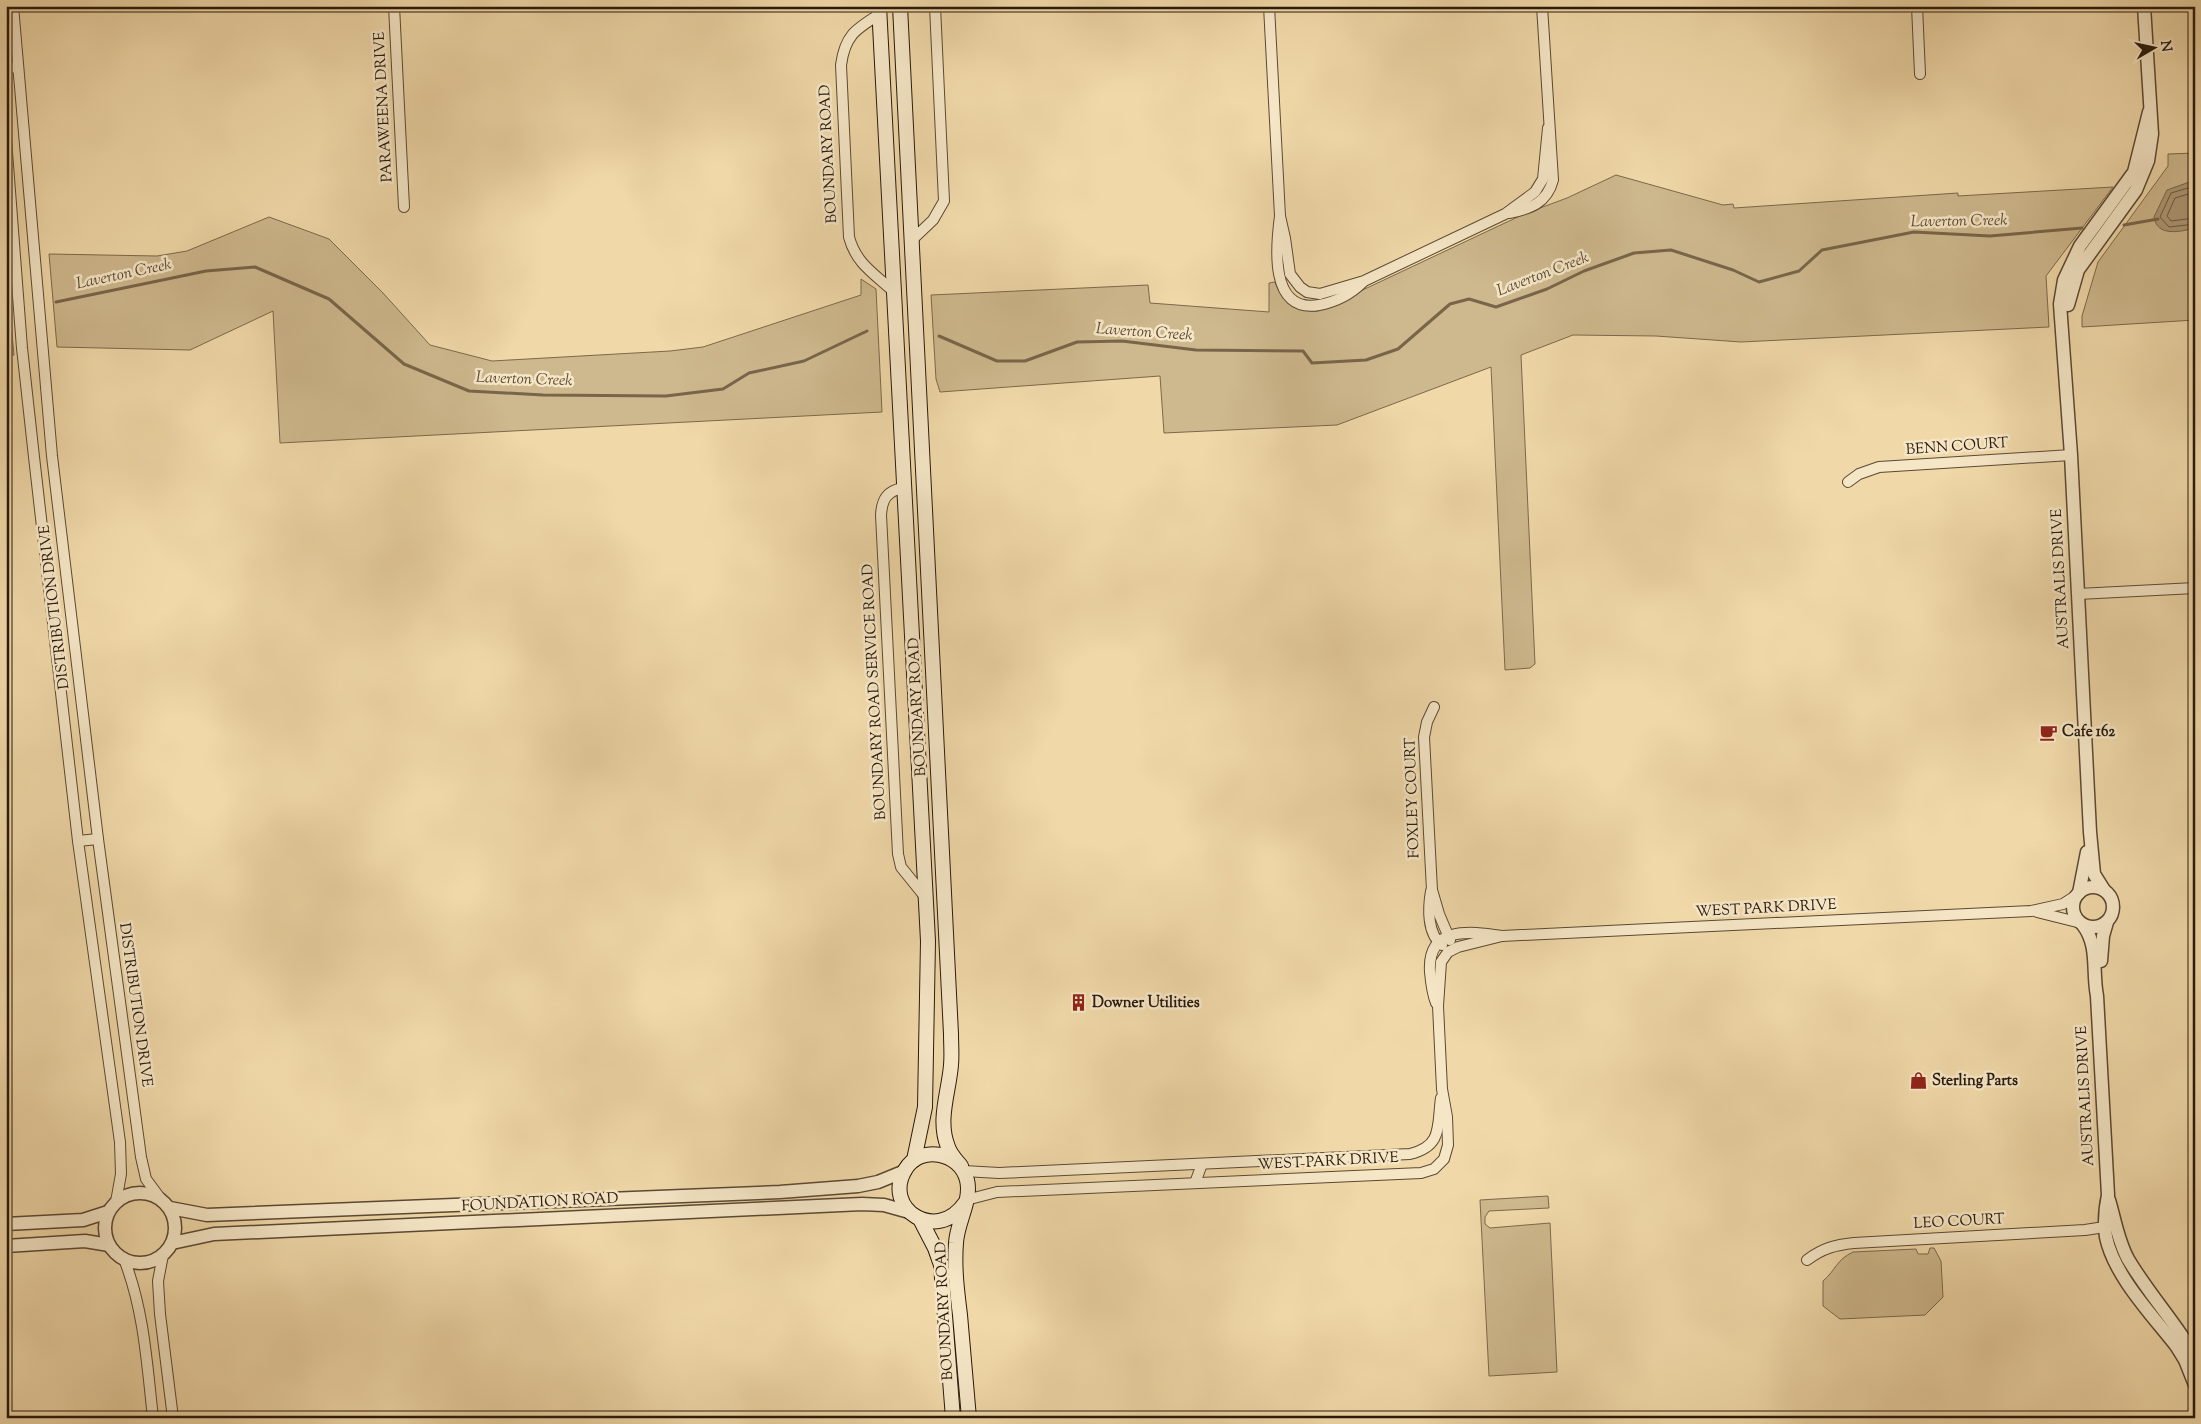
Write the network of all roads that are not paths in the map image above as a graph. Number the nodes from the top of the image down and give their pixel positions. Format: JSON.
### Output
{"nodes":[{"id":1,"x":13,"y":6,"type":"edge"},
{"id":2,"x":394,"y":6,"type":"edge"},
{"id":3,"x":900,"y":6,"type":"edge"},
{"id":4,"x":935,"y":6,"type":"edge"},
{"id":5,"x":1269,"y":6,"type":"edge"},
{"id":6,"x":1542,"y":6,"type":"edge"},
{"id":7,"x":1917,"y":6,"type":"edge"},
{"id":8,"x":2144,"y":6,"type":"edge"},
{"id":9,"x":879,"y":10,"type":"edge"},
{"id":10,"x":6,"y":68,"type":"edge"},
{"id":11,"x":18,"y":68,"type":"junction"},
{"id":12,"x":1920,"y":74,"type":"dead end"},
{"id":13,"x":6,"y":139,"type":"edge"},
{"id":14,"x":404,"y":207,"type":"dead end"},
{"id":15,"x":1280,"y":216,"type":"junction"},
{"id":16,"x":912,"y":240,"type":"junction"},
{"id":17,"x":1364,"y":281,"type":"junction"},
{"id":18,"x":894,"y":292,"type":"junction"},
{"id":19,"x":46,"y":392,"type":"junction"},
{"id":20,"x":27,"y":396,"type":"junction"},
{"id":21,"x":2071,"y":455,"type":"junction"},
{"id":22,"x":1848,"y":482,"type":"dead end"},
{"id":23,"x":925,"y":487,"type":"junction"},
{"id":24,"x":903,"y":488,"type":"junction"},
{"id":25,"x":58,"y":506,"type":"junction"},
{"id":26,"x":40,"y":509,"type":"junction"},
{"id":27,"x":2195,"y":588,"type":"edge"},
{"id":28,"x":2078,"y":594,"type":"junction"},
{"id":29,"x":1434,"y":707,"type":"dead end"},
{"id":30,"x":2090,"y":832,"type":"junction"},
{"id":31,"x":98,"y":839,"type":"junction"},
{"id":32,"x":78,"y":841,"type":"junction"},
{"id":33,"x":1432,"y":890,"type":"junction"},
{"id":34,"x":2104,"y":890,"type":"junction"},
{"id":35,"x":2078,"y":894,"type":"junction"},
{"id":36,"x":926,"y":898,"type":"junction"},
{"id":37,"x":2031,"y":911,"type":"junction"},
{"id":38,"x":2107,"y":922,"type":"junction"},
{"id":39,"x":2082,"y":924,"type":"junction"},
{"id":40,"x":1449,"y":936,"type":"junction"},
{"id":41,"x":1502,"y":936,"type":"junction"},
{"id":42,"x":1438,"y":942,"type":"junction"},
{"id":43,"x":1451,"y":950,"type":"junction"},
{"id":44,"x":2097,"y":996,"type":"junction"},
{"id":45,"x":1438,"y":1006,"type":"junction"},
{"id":46,"x":1442,"y":1089,"type":"junction"},
{"id":47,"x":1432,"y":1144,"type":"junction"},
{"id":48,"x":1444,"y":1159,"type":"junction"},
{"id":49,"x":914,"y":1160,"type":"junction"},
{"id":50,"x":1202,"y":1164,"type":"junction"},
{"id":51,"x":962,"y":1169,"type":"junction"},
{"id":52,"x":905,"y":1171,"type":"junction"},
{"id":53,"x":1195,"y":1183,"type":"junction"},
{"id":54,"x":1210,"y":1183,"type":"junction"},
{"id":55,"x":780,"y":1192,"type":"junction"},
{"id":56,"x":160,"y":1198,"type":"junction"},
{"id":57,"x":966,"y":1201,"type":"junction"},
{"id":58,"x":112,"y":1207,"type":"junction"},
{"id":59,"x":170,"y":1208,"type":"junction"},
{"id":60,"x":781,"y":1208,"type":"junction"},
{"id":61,"x":915,"y":1215,"type":"junction"},
{"id":62,"x":6,"y":1224,"type":"edge"},
{"id":63,"x":2110,"y":1226,"type":"junction"},
{"id":64,"x":172,"y":1243,"type":"junction"},
{"id":65,"x":109,"y":1245,"type":"junction"},
{"id":66,"x":6,"y":1246,"type":"edge"},
{"id":67,"x":163,"y":1255,"type":"junction"},
{"id":68,"x":124,"y":1260,"type":"junction"},
{"id":69,"x":1807,"y":1260,"type":"dead end"},
{"id":70,"x":2195,"y":1356,"type":"edge"},
{"id":71,"x":2195,"y":1385,"type":"edge"},
{"id":72,"x":153,"y":1418,"type":"edge"},
{"id":73,"x":173,"y":1418,"type":"edge"},
{"id":74,"x":953,"y":1418,"type":"edge"},
{"id":75,"x":969,"y":1418,"type":"edge"}],
"edges":[{"from":1,"to":11,"type":"street","name":"DISTRIBUTION DRIVE"},
{"from":2,"to":14,"type":"street","name":"PARAWEENA DRIVE"},
{"from":3,"to":16,"type":"main road","name":"BOUNDARY ROAD"},
{"from":4,"to":16,"type":"street"},
{"from":5,"to":15,"type":"street"},
{"from":6,"to":17,"type":"street"},
{"from":7,"to":12,"type":"street"},
{"from":8,"to":21,"type":"street","name":"AUSTRALIS DRIVE"},
{"from":9,"to":18,"type":"main road","name":"BOUNDARY ROAD"},
{"from":9,"to":18,"type":"street","name":"BOUNDARY ROAD"},
{"from":10,"to":11,"type":"street"},
{"from":11,"to":19,"type":"street","name":"DISTRIBUTION DRIVE"},
{"from":13,"to":20,"type":"street","name":"DISTRIBUTION DRIVE"},
{"from":15,"to":17,"type":"street"},
{"from":15,"to":17,"type":"street"},
{"from":16,"to":23,"type":"main road","name":"BOUNDARY ROAD"},
{"from":18,"to":24,"type":"main road","name":"BOUNDARY ROAD"},
{"from":19,"to":20,"type":"street"},
{"from":19,"to":25,"type":"street","name":"DISTRIBUTION DRIVE"},
{"from":20,"to":26,"type":"street","name":"DISTRIBUTION DRIVE"},
{"from":21,"to":22,"type":"street","name":"BENN COURT"},
{"from":21,"to":28,"type":"street","name":"AUSTRALIS DRIVE"},
{"from":23,"to":24,"type":"main road"},
{"from":23,"to":51,"type":"main road","name":"BOUNDARY ROAD"},
{"from":24,"to":36,"type":"main road","name":"BOUNDARY ROAD"},
{"from":24,"to":36,"type":"street","name":"BOUNDARY ROAD SERVICE ROAD"},
{"from":25,"to":26,"type":"street"},
{"from":25,"to":31,"type":"street","name":"DISTRIBUTION DRIVE"},
{"from":26,"to":32,"type":"street","name":"DISTRIBUTION DRIVE"},
{"from":27,"to":28,"type":"street"},
{"from":28,"to":30,"type":"street","name":"AUSTRALIS DRIVE"},
{"from":29,"to":33,"type":"street","name":"FOXLEY COURT"},
{"from":30,"to":34,"type":"street","name":"AUSTRALIS DRIVE"},
{"from":30,"to":35,"type":"street","name":"AUSTRALIS DRIVE"},
{"from":31,"to":32,"type":"street"},
{"from":31,"to":56,"type":"street","name":"DISTRIBUTION DRIVE"},
{"from":32,"to":58,"type":"street","name":"DISTRIBUTION DRIVE"},
{"from":33,"to":40,"type":"street","name":"FOXLEY COURT"},
{"from":33,"to":42,"type":"street","name":"FOXLEY COURT"},
{"from":34,"to":35,"type":"street"},
{"from":34,"to":38,"type":"street"},
{"from":35,"to":37,"type":"street","name":"WEST PARK DRIVE"},
{"from":35,"to":39,"type":"street"},
{"from":36,"to":49,"type":"main road","name":"BOUNDARY ROAD"},
{"from":37,"to":39,"type":"street","name":"WEST PARK DRIVE"},
{"from":37,"to":41,"type":"street","name":"WEST PARK DRIVE"},
{"from":38,"to":39,"type":"street"},
{"from":38,"to":44,"type":"street","name":"AUSTRALIS DRIVE"},
{"from":39,"to":44,"type":"street","name":"AUSTRALIS DRIVE"},
{"from":40,"to":41,"type":"street","name":"WEST PARK DRIVE"},
{"from":40,"to":42,"type":"street","name":"WEST PARK DRIVE"},
{"from":40,"to":43,"type":"street","name":"FOXLEY COURT"},
{"from":41,"to":43,"type":"street","name":"WEST PARK DRIVE"},
{"from":42,"to":43,"type":"street"},
{"from":42,"to":45,"type":"street"},
{"from":43,"to":45,"type":"street"},
{"from":44,"to":63,"type":"street","name":"AUSTRALIS DRIVE"},
{"from":45,"to":46,"type":"street"},
{"from":46,"to":47,"type":"street"},
{"from":46,"to":48,"type":"street"},
{"from":47,"to":48,"type":"street"},
{"from":47,"to":50,"type":"street","name":"WEST PARK DRIVE"},
{"from":48,"to":54,"type":"street","name":"WEST PARK DRIVE"},
{"from":49,"to":51,"type":"main road"},
{"from":49,"to":52,"type":"main road"},
{"from":50,"to":51,"type":"street","name":"WEST PARK DRIVE"},
{"from":50,"to":53,"type":"street"},
{"from":50,"to":54,"type":"street"},
{"from":51,"to":57,"type":"main road"},
{"from":52,"to":55,"type":"street","name":"FOUNDATION ROAD"},
{"from":52,"to":61,"type":"main road"},
{"from":53,"to":54,"type":"street","name":"WEST PARK DRIVE"},
{"from":53,"to":57,"type":"street","name":"WEST PARK DRIVE"},
{"from":55,"to":59,"type":"street","name":"FOUNDATION ROAD"},
{"from":55,"to":60,"type":"street"},
{"from":56,"to":58,"type":"street"},
{"from":56,"to":59,"type":"street"},
{"from":57,"to":61,"type":"main road"},
{"from":57,"to":75,"type":"main road","name":"BOUNDARY ROAD"},
{"from":58,"to":62,"type":"street"},
{"from":58,"to":65,"type":"street"},
{"from":59,"to":64,"type":"street"},
{"from":60,"to":61,"type":"street","name":"FOUNDATION ROAD"},
{"from":60,"to":64,"type":"street","name":"FOUNDATION ROAD"},
{"from":61,"to":74,"type":"main road","name":"BOUNDARY ROAD"},
{"from":63,"to":69,"type":"street","name":"LEO COURT"},
{"from":63,"to":70,"type":"street","name":"AUSTRALIS DRIVE"},
{"from":63,"to":71,"type":"street","name":"AUSTRALIS DRIVE"},
{"from":64,"to":67,"type":"street"},
{"from":65,"to":66,"type":"street"},
{"from":65,"to":68,"type":"street"},
{"from":67,"to":68,"type":"street"},
{"from":67,"to":73,"type":"street"},
{"from":68,"to":72,"type":"street"}]}
